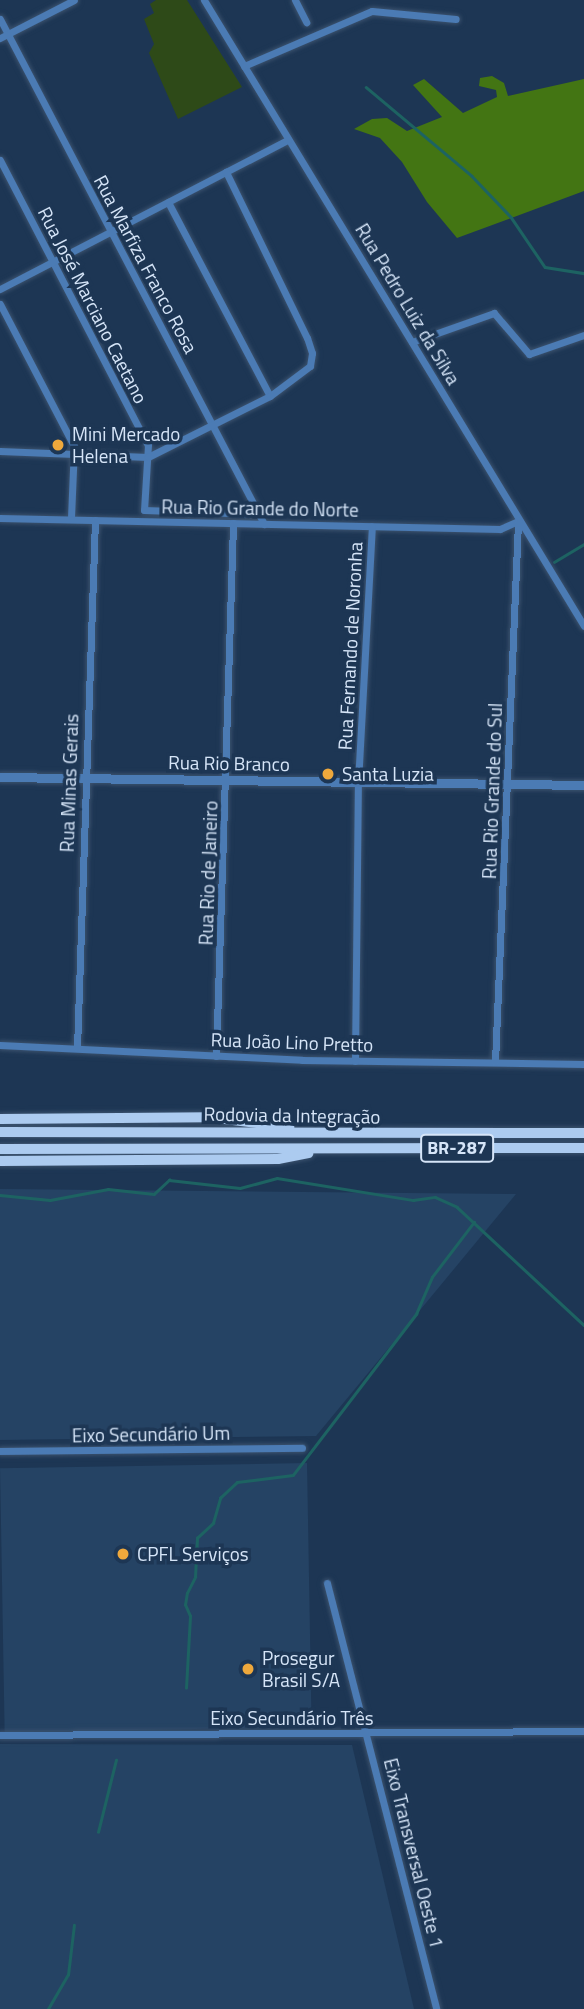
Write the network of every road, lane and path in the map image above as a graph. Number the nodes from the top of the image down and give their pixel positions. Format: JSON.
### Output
{"nodes":[{"id":1,"x":74,"y":0,"type":"edge"},
{"id":2,"x":295,"y":0,"type":"edge"},
{"id":3,"x":207,"y":1,"type":"edge"},
{"id":4,"x":0,"y":19,"type":"edge"},
{"id":5,"x":456,"y":19,"type":"dead end"},
{"id":6,"x":306,"y":22,"type":"dead end"},
{"id":7,"x":8,"y":34,"type":"junction"},
{"id":8,"x":0,"y":38,"type":"edge"},
{"id":9,"x":244,"y":66,"type":"junction"},
{"id":10,"x":288,"y":140,"type":"junction"},
{"id":11,"x":0,"y":160,"type":"edge"},
{"id":12,"x":226,"y":172,"type":"junction"},
{"id":13,"x":168,"y":202,"type":"junction"},
{"id":14,"x":111,"y":232,"type":"junction"},
{"id":15,"x":53,"y":262,"type":"junction"},
{"id":16,"x":0,"y":289,"type":"edge"},
{"id":17,"x":0,"y":304,"type":"edge"},
{"id":18,"x":584,"y":335,"type":"edge"},
{"id":19,"x":412,"y":342,"type":"junction"},
{"id":20,"x":270,"y":396,"type":"junction"},
{"id":21,"x":212,"y":425,"type":"junction"},
{"id":22,"x":1,"y":449,"type":"edge"},
{"id":23,"x":73,"y":454,"type":"junction"},
{"id":24,"x":148,"y":457,"type":"junction"},
{"id":25,"x":258,"y":514,"type":"junction"},
{"id":26,"x":0,"y":518,"type":"edge"},
{"id":27,"x":71,"y":519,"type":"junction"},
{"id":28,"x":95,"y":520,"type":"junction"},
{"id":29,"x":518,"y":521,"type":"junction"},
{"id":30,"x":233,"y":523,"type":"junction"},
{"id":31,"x":264,"y":524,"type":"junction"},
{"id":32,"x":372,"y":526,"type":"junction"},
{"id":33,"x":584,"y":626,"type":"edge"},
{"id":34,"x":0,"y":777,"type":"edge"},
{"id":35,"x":84,"y":778,"type":"junction"},
{"id":36,"x":228,"y":781,"type":"junction"},
{"id":37,"x":358,"y":783,"type":"junction"},
{"id":38,"x":509,"y":785,"type":"junction"},
{"id":39,"x":584,"y":785,"type":"edge"},
{"id":40,"x":0,"y":1045,"type":"edge"},
{"id":41,"x":77,"y":1048,"type":"junction"},
{"id":42,"x":216,"y":1056,"type":"junction"},
{"id":43,"x":355,"y":1061,"type":"junction"},
{"id":44,"x":495,"y":1062,"type":"junction"},
{"id":45,"x":584,"y":1063,"type":"edge"},
{"id":46,"x":0,"y":1119,"type":"edge"},
{"id":47,"x":0,"y":1132,"type":"edge"},
{"id":48,"x":330,"y":1133,"type":"junction"},
{"id":49,"x":584,"y":1133,"type":"edge"},
{"id":50,"x":584,"y":1147,"type":"edge"},
{"id":51,"x":0,"y":1149,"type":"edge"},
{"id":52,"x":331,"y":1149,"type":"junction"},
{"id":53,"x":0,"y":1161,"type":"edge"},
{"id":54,"x":302,"y":1448,"type":"dead end"},
{"id":55,"x":0,"y":1451,"type":"edge"},
{"id":56,"x":327,"y":1583,"type":"dead end"},
{"id":57,"x":584,"y":1731,"type":"edge"},
{"id":58,"x":368,"y":1734,"type":"junction"},
{"id":59,"x":0,"y":1735,"type":"edge"},
{"id":60,"x":436,"y":2009,"type":"edge"}],
"edges":[{"from":1,"to":7,"type":"street"},
{"from":2,"to":6,"type":"street"},
{"from":3,"to":9,"type":"street","name":"Rua Pedro Luiz da Silva"},
{"from":4,"to":7,"type":"street","name":"Rua Marfiza Franco Rosa"},
{"from":5,"to":9,"type":"street"},
{"from":7,"to":8,"type":"street"},
{"from":7,"to":14,"type":"street","name":"Rua Marfiza Franco Rosa"},
{"from":9,"to":10,"type":"street","name":"Rua Pedro Luiz da Silva"},
{"from":10,"to":12,"type":"street"},
{"from":10,"to":19,"type":"street","name":"Rua Pedro Luiz da Silva"},
{"from":11,"to":15,"type":"street","name":"Rua José Marciano Caetano"},
{"from":12,"to":13,"type":"street"},
{"from":12,"to":20,"type":"street"},
{"from":13,"to":14,"type":"street"},
{"from":13,"to":20,"type":"street"},
{"from":14,"to":15,"type":"street"},
{"from":14,"to":21,"type":"street","name":"Rua Marfiza Franco Rosa"},
{"from":15,"to":16,"type":"street"},
{"from":15,"to":24,"type":"street","name":"Rua José Marciano Caetano"},
{"from":17,"to":23,"type":"street"},
{"from":18,"to":19,"type":"street"},
{"from":19,"to":29,"type":"street","name":"Rua Pedro Luiz da Silva"},
{"from":20,"to":21,"type":"street"},
{"from":21,"to":24,"type":"street"},
{"from":21,"to":25,"type":"street","name":"Rua Marfiza Franco Rosa"},
{"from":22,"to":23,"type":"street"},
{"from":23,"to":24,"type":"street"},
{"from":23,"to":27,"type":"street"},
{"from":24,"to":25,"type":"street","name":"Rua José Marciano Caetano"},
{"from":25,"to":31,"type":"street","name":"Rua Marfiza Franco Rosa"},
{"from":26,"to":27,"type":"street","name":"Rua Rio Grande do Norte"},
{"from":27,"to":28,"type":"street","name":"Rua Rio Grande do Norte"},
{"from":28,"to":30,"type":"street","name":"Rua Rio Grande do Norte"},
{"from":28,"to":35,"type":"street","name":"Rua Minas Gerais"},
{"from":29,"to":32,"type":"street","name":"Rua Rio Grande do Norte"},
{"from":29,"to":33,"type":"street","name":"Rua Pedro Luiz da Silva"},
{"from":29,"to":38,"type":"street","name":"Rua Rio Grande do Sul"},
{"from":30,"to":31,"type":"street","name":"Rua Rio Grande do Norte"},
{"from":30,"to":36,"type":"street","name":"Rua Rio de Janeiro"},
{"from":31,"to":32,"type":"street","name":"Rua Rio Grande do Norte"},
{"from":32,"to":37,"type":"street","name":"Rua Fernando de Noronha"},
{"from":34,"to":35,"type":"street","name":"Rua Rio Branco"},
{"from":35,"to":36,"type":"street","name":"Rua Rio Branco"},
{"from":35,"to":41,"type":"street","name":"Rua Minas Gerais"},
{"from":36,"to":37,"type":"street","name":"Rua Rio Branco"},
{"from":36,"to":42,"type":"street","name":"Rua Rio de Janeiro"},
{"from":37,"to":38,"type":"street","name":"Rua Rio Branco"},
{"from":37,"to":43,"type":"street","name":"Rua Fernando de Noronha"},
{"from":38,"to":39,"type":"street","name":"Rua Rio Branco"},
{"from":38,"to":44,"type":"street","name":"Rua Rio Grande do Sul"},
{"from":40,"to":41,"type":"street","name":"Rua João Lino Pretto"},
{"from":41,"to":42,"type":"street","name":"Rua João Lino Pretto"},
{"from":42,"to":43,"type":"street","name":"Rua João Lino Pretto"},
{"from":43,"to":44,"type":"street","name":"Rua João Lino Pretto"},
{"from":44,"to":45,"type":"street","name":"Rua João Lino Pretto"},
{"from":46,"to":48,"type":"highway","number":"BR-287"},
{"from":47,"to":48,"type":"highway","name":"Rodovia da Integração","number":"BR-287"},
{"from":48,"to":49,"type":"highway","name":"Rodovia da Integração","number":"BR-287"},
{"from":50,"to":52,"type":"highway","name":"Rodovia da Integração","number":"BR-287"},
{"from":51,"to":52,"type":"highway","name":"Rodovia da Integração","number":"BR-287"},
{"from":52,"to":53,"type":"highway","number":"BR-287"},
{"from":54,"to":55,"type":"street","name":"Eixo Secundário Um"},
{"from":56,"to":58,"type":"street","name":"Eixo Transversal Oeste 1"},
{"from":57,"to":58,"type":"street","name":"Eixo Secundário Três"},
{"from":58,"to":59,"type":"street","name":"Eixo Secundário Três"},
{"from":58,"to":60,"type":"street","name":"Eixo Transversal Oeste 1"}]}
